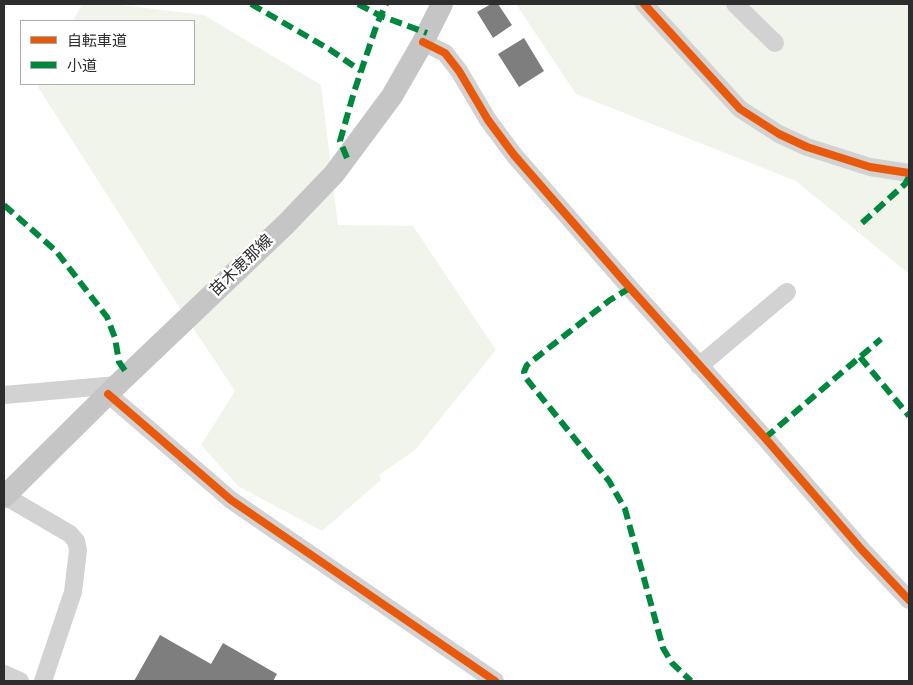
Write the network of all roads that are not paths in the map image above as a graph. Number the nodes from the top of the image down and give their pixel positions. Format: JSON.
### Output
{"nodes":[{"id":1,"x":442,"y":4,"type":"edge"},
{"id":2,"x":644,"y":4,"type":"edge"},
{"id":3,"x":735,"y":4,"type":"edge"},
{"id":4,"x":423,"y":42,"type":"junction"},
{"id":5,"x":775,"y":43,"type":"dead end"},
{"id":6,"x":909,"y":173,"type":"edge"},
{"id":7,"x":787,"y":292,"type":"dead end"},
{"id":8,"x":699,"y":366,"type":"junction"},
{"id":9,"x":112,"y":390,"type":"junction"},
{"id":10,"x":4,"y":395,"type":"edge"},
{"id":11,"x":5,"y":496,"type":"edge"},
{"id":12,"x":909,"y":600,"type":"edge"},
{"id":13,"x":4,"y":674,"type":"edge"},
{"id":14,"x":20,"y":681,"type":"edge"},
{"id":15,"x":42,"y":681,"type":"edge"},
{"id":16,"x":495,"y":681,"type":"edge"}],
"edges":[{"from":1,"to":4,"type":"main road","name":"苗木恵那線"},
{"from":2,"to":6,"type":"street"},
{"from":3,"to":5,"type":"street"},
{"from":4,"to":8,"type":"street"},
{"from":4,"to":9,"type":"main road","name":"苗木恵那線"},
{"from":7,"to":8,"type":"street"},
{"from":8,"to":12,"type":"street"},
{"from":9,"to":10,"type":"street"},
{"from":9,"to":11,"type":"main road","name":"苗木恵那線"},
{"from":9,"to":16,"type":"street"},
{"from":11,"to":15,"type":"street"},
{"from":13,"to":14,"type":"street"}]}
